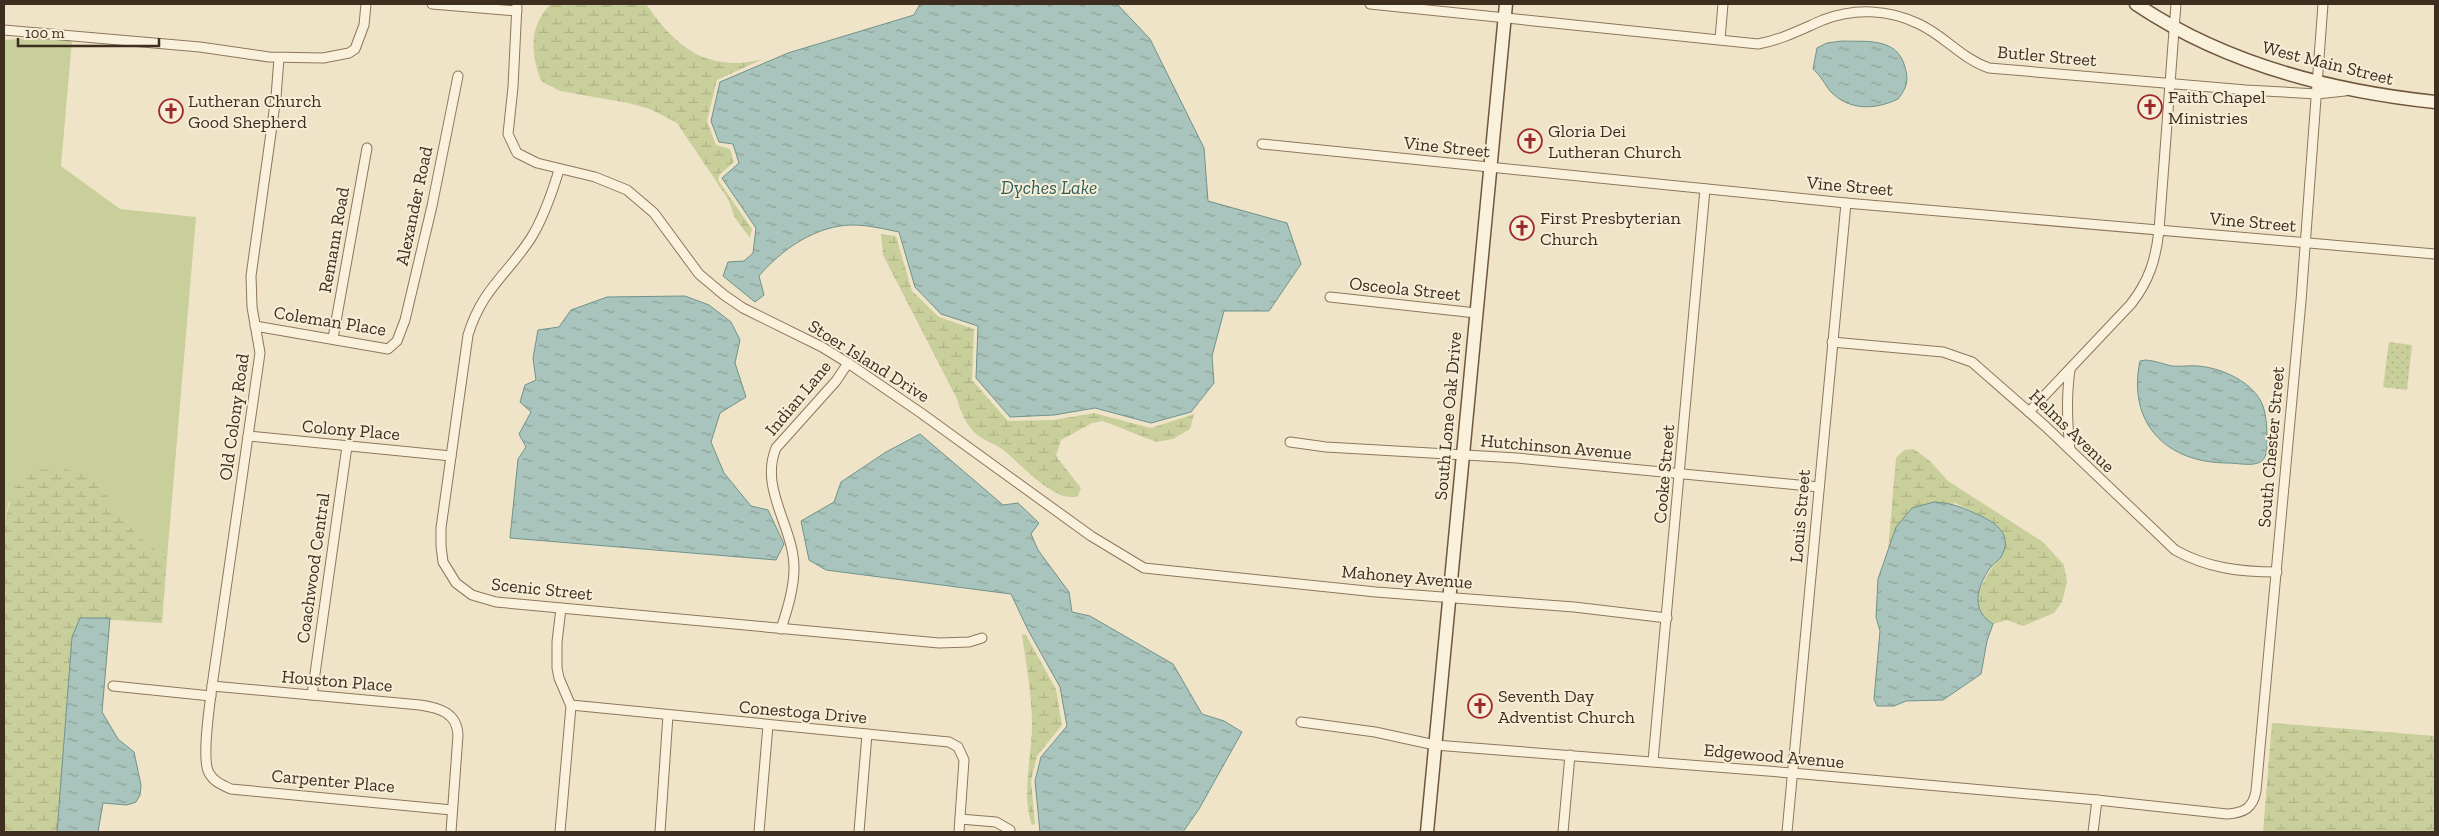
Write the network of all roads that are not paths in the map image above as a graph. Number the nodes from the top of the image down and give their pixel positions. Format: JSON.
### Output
{"nodes":[{"id":1,"x":366,"y":4,"type":"edge"},
{"id":2,"x":432,"y":4,"type":"edge"},
{"id":3,"x":1370,"y":4,"type":"edge"},
{"id":4,"x":1506,"y":4,"type":"edge"},
{"id":5,"x":1724,"y":4,"type":"edge"},
{"id":6,"x":2136,"y":4,"type":"edge"},
{"id":7,"x":2176,"y":4,"type":"edge"},
{"id":8,"x":2323,"y":4,"type":"edge"},
{"id":9,"x":517,"y":8,"type":"edge"},
{"id":10,"x":1504,"y":18,"type":"junction"},
{"id":11,"x":2174,"y":26,"type":"junction"},
{"id":12,"x":4,"y":30,"type":"edge"},
{"id":13,"x":1720,"y":39,"type":"junction"},
{"id":14,"x":279,"y":58,"type":"junction"},
{"id":15,"x":458,"y":76,"type":"dead end"},
{"id":16,"x":2170,"y":83,"type":"junction"},
{"id":17,"x":2317,"y":88,"type":"junction"},
{"id":18,"x":2435,"y":102,"type":"edge"},
{"id":19,"x":1262,"y":144,"type":"dead end"},
{"id":20,"x":367,"y":148,"type":"dead end"},
{"id":21,"x":1490,"y":168,"type":"junction"},
{"id":22,"x":559,"y":170,"type":"junction"},
{"id":23,"x":1705,"y":188,"type":"junction"},
{"id":24,"x":1846,"y":202,"type":"junction"},
{"id":25,"x":2159,"y":230,"type":"junction"},
{"id":26,"x":2306,"y":243,"type":"junction"},
{"id":27,"x":2435,"y":254,"type":"edge"},
{"id":28,"x":1330,"y":298,"type":"dead end"},
{"id":29,"x":1476,"y":313,"type":"junction"},
{"id":30,"x":255,"y":326,"type":"junction"},
{"id":31,"x":333,"y":338,"type":"junction"},
{"id":32,"x":397,"y":341,"type":"joint"},
{"id":33,"x":1832,"y":342,"type":"junction"},
{"id":34,"x":848,"y":363,"type":"junction"},
{"id":35,"x":2070,"y":370,"type":"junction"},
{"id":36,"x":2030,"y":412,"type":"junction"},
{"id":37,"x":248,"y":436,"type":"junction"},
{"id":38,"x":1290,"y":442,"type":"dead end"},
{"id":39,"x":347,"y":446,"type":"junction"},
{"id":40,"x":2070,"y":450,"type":"junction"},
{"id":41,"x":1462,"y":455,"type":"junction"},
{"id":42,"x":451,"y":456,"type":"junction"},
{"id":43,"x":1680,"y":474,"type":"junction"},
{"id":44,"x":1819,"y":487,"type":"junction"},
{"id":45,"x":1144,"y":568,"type":"joint"},
{"id":46,"x":2276,"y":572,"type":"junction"},
{"id":47,"x":1449,"y":597,"type":"junction"},
{"id":48,"x":562,"y":608,"type":"junction"},
{"id":49,"x":1667,"y":618,"type":"junction"},
{"id":50,"x":781,"y":629,"type":"junction"},
{"id":51,"x":982,"y":638,"type":"dead end"},
{"id":52,"x":113,"y":686,"type":"dead end"},
{"id":53,"x":211,"y":691,"type":"junction"},
{"id":54,"x":312,"y":695,"type":"junction"},
{"id":55,"x":571,"y":705,"type":"junction"},
{"id":56,"x":668,"y":716,"type":"junction"},
{"id":57,"x":1301,"y":722,"type":"dead end"},
{"id":58,"x":768,"y":725,"type":"junction"},
{"id":59,"x":867,"y":734,"type":"junction"},
{"id":60,"x":1435,"y":745,"type":"junction"},
{"id":61,"x":1570,"y":755,"type":"junction"},
{"id":62,"x":1653,"y":761,"type":"junction"},
{"id":63,"x":1792,"y":773,"type":"junction"},
{"id":64,"x":213,"y":779,"type":"joint"},
{"id":65,"x":2096,"y":800,"type":"junction"},
{"id":66,"x":452,"y":810,"type":"junction"},
{"id":67,"x":2245,"y":810,"type":"joint"},
{"id":68,"x":960,"y":819,"type":"junction"},
{"id":69,"x":1010,"y":830,"type":"dead end"},
{"id":70,"x":450,"y":832,"type":"edge"},
{"id":71,"x":560,"y":832,"type":"edge"},
{"id":72,"x":660,"y":832,"type":"edge"},
{"id":73,"x":759,"y":832,"type":"edge"},
{"id":74,"x":859,"y":832,"type":"edge"},
{"id":75,"x":958,"y":832,"type":"edge"},
{"id":76,"x":1427,"y":832,"type":"edge"},
{"id":77,"x":1563,"y":832,"type":"edge"},
{"id":78,"x":1787,"y":832,"type":"edge"},
{"id":79,"x":2093,"y":832,"type":"edge"}],
"edges":[{"from":1,"to":14,"type":"street"},
{"from":2,"to":9,"type":"street"},
{"from":3,"to":10,"type":"street","name":"Butler Street"},
{"from":4,"to":10,"type":"street","name":"South Lone Oak Drive"},
{"from":5,"to":13,"type":"street"},
{"from":6,"to":11,"type":"street","name":"West Main Street"},
{"from":7,"to":11,"type":"street"},
{"from":8,"to":17,"type":"street","name":"South Chester Street"},
{"from":9,"to":22,"type":"street","name":"Stoer Island Drive"},
{"from":10,"to":13,"type":"street","name":"Butler Street"},
{"from":10,"to":21,"type":"street","name":"South Lone Oak Drive"},
{"from":11,"to":16,"type":"street"},
{"from":11,"to":17,"type":"street","name":"West Main Street"},
{"from":12,"to":14,"type":"street"},
{"from":13,"to":16,"type":"street","name":"Butler Street"},
{"from":14,"to":30,"type":"street","name":"Old Colony Road"},
{"from":15,"to":32,"type":"street","name":"Alexander Road"},
{"from":16,"to":17,"type":"street","name":"Butler Street"},
{"from":16,"to":25,"type":"street"},
{"from":17,"to":18,"type":"street","name":"West Main Street"},
{"from":17,"to":26,"type":"street","name":"South Chester Street"},
{"from":19,"to":21,"type":"street","name":"Vine Street"},
{"from":20,"to":31,"type":"street","name":"Remann Road"},
{"from":21,"to":23,"type":"street","name":"Vine Street"},
{"from":21,"to":29,"type":"street","name":"South Lone Oak Drive"},
{"from":22,"to":34,"type":"street","name":"Stoer Island Drive"},
{"from":22,"to":42,"type":"street","name":"Scenic Street"},
{"from":23,"to":24,"type":"street","name":"Vine Street"},
{"from":23,"to":43,"type":"street","name":"Cooke Street"},
{"from":24,"to":25,"type":"street","name":"Vine Street"},
{"from":24,"to":33,"type":"street","name":"Louis Street"},
{"from":25,"to":26,"type":"street","name":"Vine Street"},
{"from":25,"to":35,"type":"street"},
{"from":26,"to":27,"type":"street","name":"Vine Street"},
{"from":26,"to":46,"type":"street","name":"South Chester Street"},
{"from":28,"to":29,"type":"street","name":"Osceola Street"},
{"from":29,"to":41,"type":"street","name":"South Lone Oak Drive"},
{"from":30,"to":31,"type":"street","name":"Coleman Place"},
{"from":30,"to":37,"type":"street","name":"Old Colony Road"},
{"from":31,"to":32,"type":"street","name":"Coleman Place"},
{"from":33,"to":36,"type":"street","name":"Helms Avenue"},
{"from":33,"to":44,"type":"street","name":"Louis Street"},
{"from":34,"to":45,"type":"street","name":"Stoer Island Drive"},
{"from":34,"to":50,"type":"street","name":"Indian Lane"},
{"from":35,"to":36,"type":"street"},
{"from":35,"to":40,"type":"street"},
{"from":36,"to":40,"type":"street","name":"Helms Avenue"},
{"from":37,"to":39,"type":"street","name":"Colony Place"},
{"from":37,"to":53,"type":"street","name":"Old Colony Road"},
{"from":38,"to":41,"type":"street","name":"Hutchinson Avenue"},
{"from":39,"to":42,"type":"street","name":"Colony Place"},
{"from":39,"to":54,"type":"street","name":"Coachwood Central"},
{"from":40,"to":46,"type":"street","name":"Helms Avenue"},
{"from":41,"to":43,"type":"street","name":"Hutchinson Avenue"},
{"from":41,"to":47,"type":"street","name":"South Lone Oak Drive"},
{"from":42,"to":48,"type":"street","name":"Scenic Street"},
{"from":43,"to":44,"type":"street","name":"Hutchinson Avenue"},
{"from":43,"to":49,"type":"street","name":"Cooke Street"},
{"from":44,"to":63,"type":"street","name":"Louis Street"},
{"from":45,"to":47,"type":"street","name":"Mahoney Avenue"},
{"from":46,"to":67,"type":"street","name":"South Chester Street"},
{"from":47,"to":49,"type":"street","name":"Mahoney Avenue"},
{"from":47,"to":60,"type":"street","name":"South Lone Oak Drive"},
{"from":48,"to":50,"type":"street","name":"Scenic Street"},
{"from":48,"to":55,"type":"street"},
{"from":49,"to":62,"type":"street","name":"Cooke Street"},
{"from":50,"to":51,"type":"street","name":"Scenic Street"},
{"from":52,"to":53,"type":"street","name":"Houston Place"},
{"from":53,"to":54,"type":"street","name":"Houston Place"},
{"from":53,"to":64,"type":"street","name":"Old Colony Road"},
{"from":54,"to":66,"type":"street","name":"Houston Place"},
{"from":55,"to":56,"type":"street","name":"Conestoga Drive"},
{"from":55,"to":71,"type":"street"},
{"from":56,"to":58,"type":"street","name":"Conestoga Drive"},
{"from":56,"to":72,"type":"street"},
{"from":57,"to":60,"type":"street","name":"Edgewood Avenue"},
{"from":58,"to":59,"type":"street","name":"Conestoga Drive"},
{"from":58,"to":73,"type":"street"},
{"from":59,"to":68,"type":"street","name":"Conestoga Drive"},
{"from":59,"to":74,"type":"street"},
{"from":60,"to":61,"type":"street","name":"Edgewood Avenue"},
{"from":60,"to":76,"type":"street","name":"South Lone Oak Drive"},
{"from":61,"to":62,"type":"street","name":"Edgewood Avenue"},
{"from":61,"to":77,"type":"street"},
{"from":62,"to":63,"type":"street","name":"Edgewood Avenue"},
{"from":63,"to":65,"type":"street","name":"Edgewood Avenue"},
{"from":63,"to":78,"type":"street","name":"Louis Street"},
{"from":64,"to":66,"type":"street","name":"Carpenter Place"},
{"from":65,"to":67,"type":"street","name":"Edgewood Avenue"},
{"from":65,"to":79,"type":"street"},
{"from":66,"to":70,"type":"street"},
{"from":68,"to":69,"type":"street"},
{"from":68,"to":75,"type":"street","name":"Conestoga Drive"}]}
